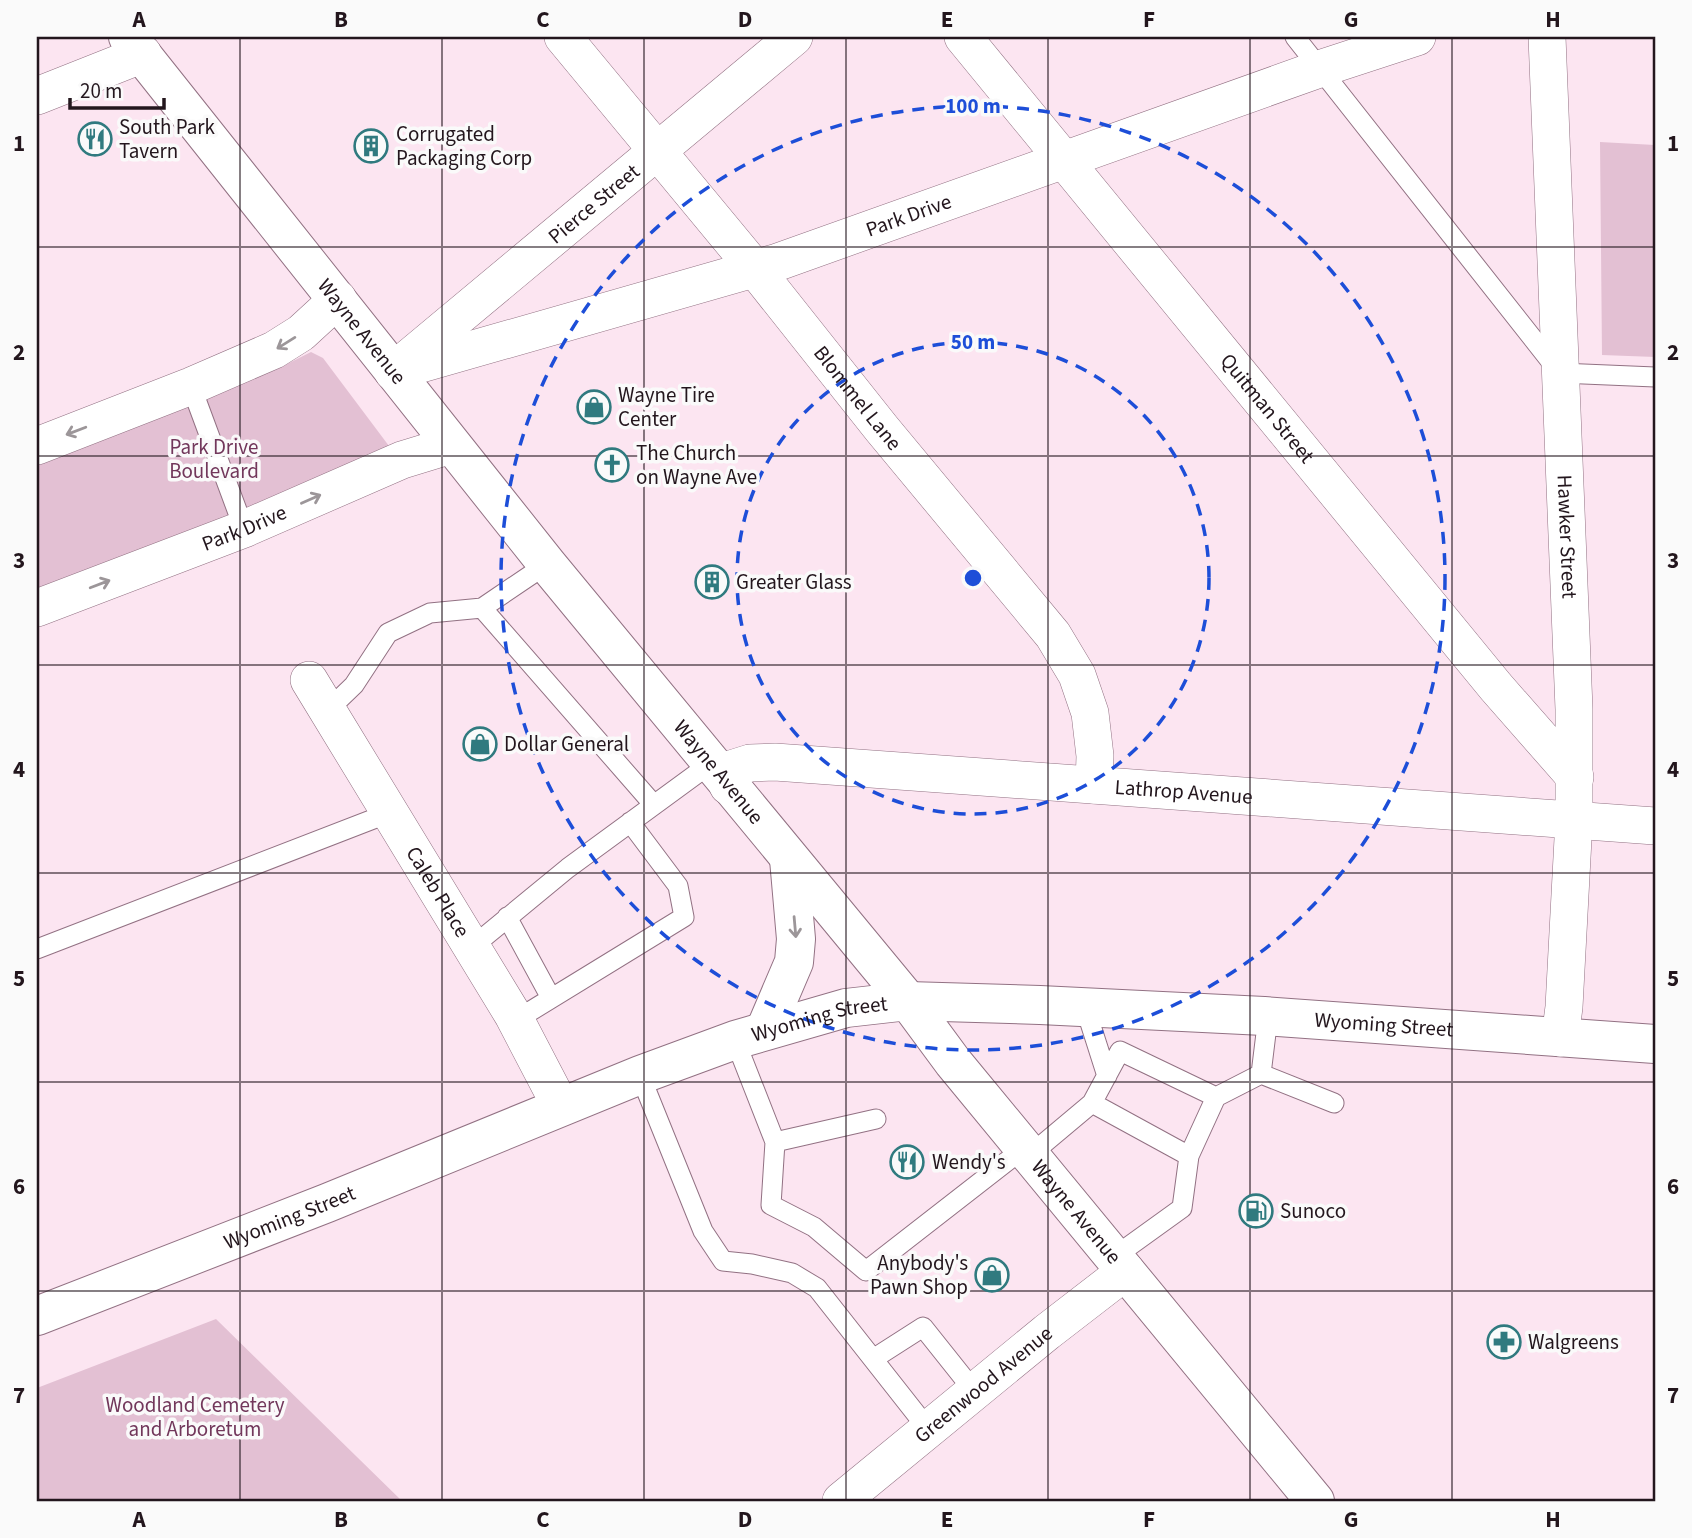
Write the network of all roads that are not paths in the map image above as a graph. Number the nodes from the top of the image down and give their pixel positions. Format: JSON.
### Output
{"nodes":[{"id":1,"x":563,"y":37,"type":"edge"},
{"id":2,"x":794,"y":37,"type":"edge"},
{"id":3,"x":963,"y":37,"type":"edge"},
{"id":4,"x":1295,"y":37,"type":"edge"},
{"id":5,"x":1417,"y":37,"type":"edge"},
{"id":6,"x":1547,"y":37,"type":"edge"},
{"id":7,"x":136,"y":46,"type":"edge"},
{"id":8,"x":1319,"y":69,"type":"junction"},
{"id":9,"x":37,"y":96,"type":"edge"},
{"id":10,"x":655,"y":150,"type":"junction"},
{"id":11,"x":1065,"y":160,"type":"junction"},
{"id":12,"x":755,"y":269,"type":"junction"},
{"id":13,"x":338,"y":299,"type":"junction"},
{"id":14,"x":393,"y":372,"type":"junction"},
{"id":15,"x":1560,"y":373,"type":"junction"},
{"id":16,"x":1655,"y":377,"type":"edge"},
{"id":17,"x":191,"y":386,"type":"junction"},
{"id":18,"x":451,"y":445,"type":"junction"},
{"id":19,"x":37,"y":446,"type":"edge"},
{"id":20,"x":244,"y":529,"type":"junction"},
{"id":21,"x":547,"y":564,"type":"junction"},
{"id":22,"x":37,"y":608,"type":"edge"},
{"id":23,"x":482,"y":608,"type":"junction"},
{"id":24,"x":309,"y":680,"type":"dead end"},
{"id":25,"x":327,"y":711,"type":"junction"},
{"id":26,"x":719,"y":775,"type":"junction"},
{"id":27,"x":1575,"y":777,"type":"junction"},
{"id":28,"x":1094,"y":785,"type":"junction"},
{"id":29,"x":654,"y":805,"type":"junction"},
{"id":30,"x":389,"y":813,"type":"junction"},
{"id":31,"x":1574,"y":820,"type":"junction"},
{"id":32,"x":630,"y":822,"type":"junction"},
{"id":33,"x":1655,"y":826,"type":"edge"},
{"id":34,"x":789,"y":859,"type":"junction"},
{"id":35,"x":507,"y":917,"type":"junction"},
{"id":36,"x":472,"y":947,"type":"junction"},
{"id":37,"x":37,"y":949,"type":"edge"},
{"id":38,"x":551,"y":998,"type":"junction"},
{"id":39,"x":908,"y":1002,"type":"junction"},
{"id":40,"x":1085,"y":1007,"type":"junction"},
{"id":41,"x":1268,"y":1017,"type":"junction"},
{"id":42,"x":516,"y":1020,"type":"junction"},
{"id":43,"x":750,"y":1035,"type":"junction"},
{"id":44,"x":1560,"y":1038,"type":"junction"},
{"id":45,"x":1655,"y":1044,"type":"edge"},
{"id":46,"x":1261,"y":1074,"type":"junction"},
{"id":47,"x":640,"y":1075,"type":"junction"},
{"id":48,"x":1107,"y":1076,"type":"junction"},
{"id":49,"x":1216,"y":1097,"type":"junction"},
{"id":50,"x":1092,"y":1103,"type":"junction"},
{"id":51,"x":1334,"y":1103,"type":"dead end"},
{"id":52,"x":561,"y":1107,"type":"junction"},
{"id":53,"x":876,"y":1119,"type":"dead end"},
{"id":54,"x":775,"y":1142,"type":"junction"},
{"id":55,"x":1027,"y":1151,"type":"junction"},
{"id":56,"x":1189,"y":1156,"type":"junction"},
{"id":57,"x":1120,"y":1264,"type":"junction"},
{"id":58,"x":37,"y":1316,"type":"edge"},
{"id":59,"x":873,"y":1359,"type":"junction"},
{"id":60,"x":974,"y":1391,"type":"junction"},
{"id":61,"x":928,"y":1429,"type":"junction"},
{"id":62,"x":841,"y":1501,"type":"edge"},
{"id":63,"x":1315,"y":1501,"type":"edge"}],
"edges":[{"from":1,"to":10,"type":"street","name":"Blommel Lane"},
{"from":2,"to":10,"type":"street","name":"Pierce Street"},
{"from":3,"to":11,"type":"street","name":"Quitman Street"},
{"from":4,"to":8,"type":"lane"},
{"from":5,"to":8,"type":"street","name":"Park Drive"},
{"from":6,"to":15,"type":"street","name":"Hawker Street"},
{"from":7,"to":9,"type":"street"},
{"from":7,"to":13,"type":"main road","name":"Wayne Avenue"},
{"from":8,"to":11,"type":"street","name":"Park Drive"},
{"from":8,"to":15,"type":"lane"},
{"from":10,"to":12,"type":"street","name":"Blommel Lane"},
{"from":10,"to":14,"type":"street","name":"Pierce Street"},
{"from":11,"to":12,"type":"street","name":"Park Drive"},
{"from":11,"to":27,"type":"street","name":"Quitman Street"},
{"from":12,"to":14,"type":"street","name":"Park Drive"},
{"from":12,"to":28,"type":"street","name":"Blommel Lane"},
{"from":13,"to":14,"type":"main road","name":"Wayne Avenue"},
{"from":13,"to":17,"type":"street","one_way":true},
{"from":14,"to":18,"type":"main road","name":"Wayne Avenue"},
{"from":15,"to":16,"type":"lane"},
{"from":15,"to":27,"type":"street","name":"Hawker Street"},
{"from":17,"to":19,"type":"street","one_way":true},
{"from":17,"to":20,"type":"lane"},
{"from":20,"to":18,"type":"street","name":"Park Drive","one_way":true},
{"from":18,"to":21,"type":"main road","name":"Wayne Avenue"},
{"from":22,"to":20,"type":"street","name":"Park Drive","one_way":true},
{"from":21,"to":23,"type":"lane"},
{"from":21,"to":26,"type":"main road","name":"Wayne Avenue"},
{"from":23,"to":25,"type":"lane"},
{"from":23,"to":29,"type":"lane"},
{"from":24,"to":25,"type":"street","name":"Caleb Place"},
{"from":25,"to":30,"type":"street","name":"Caleb Place"},
{"from":26,"to":28,"type":"street","name":"Lathrop Avenue"},
{"from":26,"to":29,"type":"lane"},
{"from":26,"to":34,"type":"main road","name":"Wayne Avenue"},
{"from":27,"to":31,"type":"street","name":"Hawker Street"},
{"from":28,"to":31,"type":"street","name":"Lathrop Avenue"},
{"from":29,"to":32,"type":"lane"},
{"from":30,"to":36,"type":"street","name":"Caleb Place"},
{"from":30,"to":37,"type":"lane"},
{"from":31,"to":33,"type":"street","name":"Lathrop Avenue"},
{"from":31,"to":44,"type":"street","name":"Hawker Street"},
{"from":32,"to":35,"type":"lane"},
{"from":32,"to":38,"type":"lane"},
{"from":34,"to":39,"type":"main road","name":"Wayne Avenue"},
{"from":34,"to":43,"type":"main road","one_way":true},
{"from":35,"to":36,"type":"lane"},
{"from":35,"to":38,"type":"lane"},
{"from":36,"to":42,"type":"street","name":"Caleb Place"},
{"from":38,"to":42,"type":"lane"},
{"from":39,"to":40,"type":"main road","name":"Wyoming Street"},
{"from":39,"to":43,"type":"main road","name":"Wyoming Street"},
{"from":39,"to":55,"type":"main road","name":"Wayne Avenue"},
{"from":40,"to":41,"type":"main road","name":"Wyoming Street"},
{"from":40,"to":48,"type":"lane"},
{"from":41,"to":44,"type":"main road","name":"Wyoming Street"},
{"from":41,"to":46,"type":"lane"},
{"from":42,"to":52,"type":"street","name":"Caleb Place"},
{"from":43,"to":47,"type":"main road","name":"Wyoming Street"},
{"from":43,"to":54,"type":"lane"},
{"from":44,"to":45,"type":"main road","name":"Wyoming Street"},
{"from":46,"to":49,"type":"lane"},
{"from":46,"to":51,"type":"lane"},
{"from":47,"to":52,"type":"main road","name":"Wyoming Street"},
{"from":47,"to":59,"type":"lane"},
{"from":48,"to":49,"type":"lane"},
{"from":48,"to":50,"type":"lane"},
{"from":49,"to":56,"type":"lane"},
{"from":50,"to":55,"type":"lane"},
{"from":50,"to":56,"type":"lane"},
{"from":52,"to":58,"type":"main road","name":"Wyoming Street"},
{"from":53,"to":54,"type":"lane"},
{"from":54,"to":55,"type":"lane"},
{"from":55,"to":57,"type":"main road","name":"Wayne Avenue"},
{"from":56,"to":57,"type":"lane"},
{"from":57,"to":60,"type":"street","name":"Greenwood Avenue"},
{"from":57,"to":63,"type":"main road","name":"Wayne Avenue"},
{"from":59,"to":60,"type":"lane"},
{"from":59,"to":61,"type":"lane"},
{"from":60,"to":61,"type":"street","name":"Greenwood Avenue"},
{"from":61,"to":62,"type":"street","name":"Greenwood Avenue"}]}
